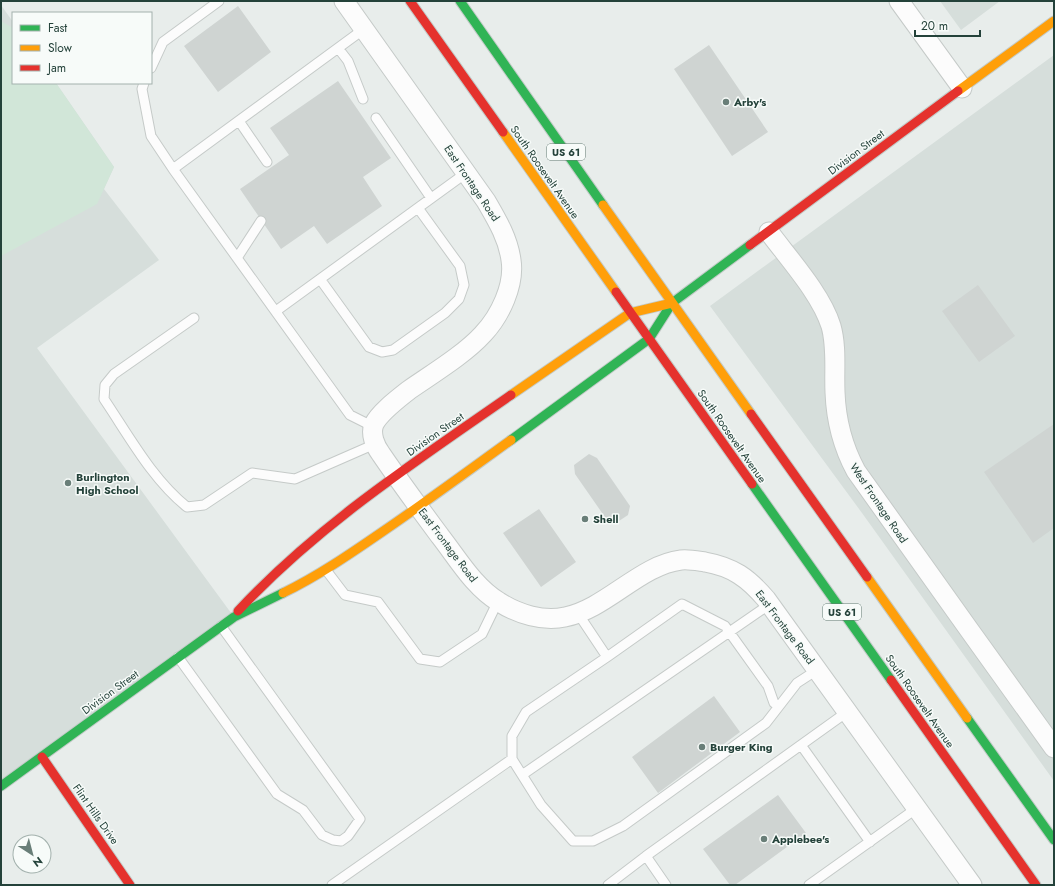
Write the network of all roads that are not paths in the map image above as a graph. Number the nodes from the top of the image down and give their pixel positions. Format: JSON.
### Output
{"nodes":[{"id":1,"x":219,"y":1,"type":"edge"},
{"id":2,"x":344,"y":1,"type":"edge"},
{"id":3,"x":410,"y":1,"type":"edge"},
{"id":4,"x":460,"y":1,"type":"edge"},
{"id":5,"x":899,"y":1,"type":"edge"},
{"id":6,"x":1054,"y":21,"type":"edge"},
{"id":7,"x":364,"y":29,"type":"junction"},
{"id":8,"x":338,"y":48,"type":"junction"},
{"id":9,"x":152,"y":66,"type":"edge"},
{"id":10,"x":144,"y":84,"type":"edge"},
{"id":11,"x":962,"y":88,"type":"junction"},
{"id":12,"x":363,"y":99,"type":"dead end"},
{"id":13,"x":376,"y":118,"type":"dead end"},
{"id":14,"x":239,"y":121,"type":"junction"},
{"id":15,"x":267,"y":162,"type":"dead end"},
{"id":16,"x":173,"y":169,"type":"junction"},
{"id":17,"x":466,"y":173,"type":"junction"},
{"id":18,"x":431,"y":198,"type":"junction"},
{"id":19,"x":418,"y":208,"type":"junction"},
{"id":20,"x":262,"y":221,"type":"dead end"},
{"id":21,"x":769,"y":232,"type":"junction"},
{"id":22,"x":237,"y":258,"type":"junction"},
{"id":23,"x":320,"y":279,"type":"junction"},
{"id":24,"x":672,"y":303,"type":"junction"},
{"id":25,"x":276,"y":311,"type":"junction"},
{"id":26,"x":630,"y":313,"type":"junction"},
{"id":27,"x":194,"y":318,"type":"dead end"},
{"id":28,"x":649,"y":339,"type":"junction"},
{"id":29,"x":374,"y":436,"type":"junction"},
{"id":30,"x":396,"y":476,"type":"junction"},
{"id":31,"x":419,"y":507,"type":"junction"},
{"id":32,"x":326,"y":570,"type":"junction"},
{"id":33,"x":498,"y":601,"type":"junction"},
{"id":34,"x":770,"y":604,"type":"junction"},
{"id":35,"x":580,"y":613,"type":"junction"},
{"id":36,"x":234,"y":617,"type":"junction"},
{"id":37,"x":221,"y":626,"type":"junction"},
{"id":38,"x":730,"y":632,"type":"junction"},
{"id":39,"x":178,"y":657,"type":"junction"},
{"id":40,"x":607,"y":657,"type":"junction"},
{"id":41,"x":817,"y":670,"type":"junction"},
{"id":42,"x":779,"y":706,"type":"junction"},
{"id":43,"x":848,"y":712,"type":"junction"},
{"id":44,"x":801,"y":745,"type":"junction"},
{"id":45,"x":1054,"y":748,"type":"edge"},
{"id":46,"x":42,"y":757,"type":"junction"},
{"id":47,"x":512,"y":759,"type":"junction"},
{"id":48,"x":522,"y":774,"type":"junction"},
{"id":49,"x":1,"y":786,"type":"edge"},
{"id":50,"x":917,"y":808,"type":"junction"},
{"id":51,"x":1054,"y":840,"type":"edge"},
{"id":52,"x":870,"y":842,"type":"junction"},
{"id":53,"x":646,"y":856,"type":"junction"},
{"id":54,"x":130,"y":885,"type":"edge"},
{"id":55,"x":332,"y":885,"type":"edge"},
{"id":56,"x":608,"y":885,"type":"edge"},
{"id":57,"x":666,"y":885,"type":"edge"},
{"id":58,"x":809,"y":885,"type":"edge"},
{"id":59,"x":972,"y":885,"type":"edge"},
{"id":60,"x":1036,"y":885,"type":"edge"}],
"edges":[{"from":1,"to":9,"type":"lane"},
{"from":2,"to":7,"type":"street","name":"East Frontage Road"},
{"from":3,"to":26,"type":"main road","name":"South Roosevelt Avenue","number":"US 61"},
{"from":4,"to":24,"type":"main road","number":"US 61"},
{"from":5,"to":11,"type":"street"},
{"from":6,"to":11,"type":"main road","name":"Division Street"},
{"from":7,"to":8,"type":"lane"},
{"from":7,"to":17,"type":"street","name":"East Frontage Road"},
{"from":8,"to":12,"type":"lane"},
{"from":8,"to":14,"type":"lane"},
{"from":10,"to":16,"type":"lane"},
{"from":11,"to":21,"type":"main road","name":"Division Street"},
{"from":13,"to":18,"type":"lane"},
{"from":14,"to":15,"type":"lane"},
{"from":14,"to":16,"type":"lane"},
{"from":16,"to":22,"type":"lane"},
{"from":17,"to":18,"type":"lane"},
{"from":17,"to":29,"type":"street","name":"East Frontage Road"},
{"from":18,"to":19,"type":"lane"},
{"from":19,"to":23,"type":"lane"},
{"from":19,"to":23,"type":"lane"},
{"from":20,"to":22,"type":"lane"},
{"from":21,"to":24,"type":"main road","name":"Division Street"},
{"from":21,"to":45,"type":"street","name":"West Frontage Road"},
{"from":22,"to":25,"type":"lane"},
{"from":23,"to":25,"type":"lane"},
{"from":24,"to":26,"type":"main road","name":"Division Street"},
{"from":24,"to":28,"type":"main road","name":"Division Street"},
{"from":24,"to":51,"type":"main road","number":"US 61"},
{"from":25,"to":29,"type":"lane"},
{"from":26,"to":28,"type":"main road","name":"South Roosevelt Avenue","number":"US 61"},
{"from":26,"to":30,"type":"main road","name":"Division Street"},
{"from":27,"to":29,"type":"lane"},
{"from":28,"to":31,"type":"main road","name":"Division Street"},
{"from":28,"to":60,"type":"main road","name":"South Roosevelt Avenue","number":"US 61"},
{"from":29,"to":30,"type":"street","name":"East Frontage Road"},
{"from":30,"to":31,"type":"street","name":"East Frontage Road"},
{"from":30,"to":36,"type":"main road","name":"Division Street"},
{"from":31,"to":32,"type":"main road","name":"Division Street"},
{"from":31,"to":33,"type":"street","name":"East Frontage Road"},
{"from":32,"to":33,"type":"lane"},
{"from":32,"to":36,"type":"main road","name":"Division Street"},
{"from":33,"to":35,"type":"street","name":"East Frontage Road"},
{"from":34,"to":35,"type":"street","name":"East Frontage Road"},
{"from":34,"to":38,"type":"lane"},
{"from":34,"to":41,"type":"street","name":"East Frontage Road"},
{"from":35,"to":40,"type":"lane"},
{"from":36,"to":37,"type":"main road","name":"Division Street"},
{"from":37,"to":39,"type":"main road","name":"Division Street"},
{"from":37,"to":39,"type":"lane"},
{"from":38,"to":40,"type":"lane"},
{"from":38,"to":42,"type":"lane"},
{"from":38,"to":48,"type":"lane"},
{"from":39,"to":46,"type":"main road","name":"Division Street"},
{"from":40,"to":47,"type":"lane"},
{"from":41,"to":42,"type":"lane"},
{"from":41,"to":43,"type":"street","name":"East Frontage Road"},
{"from":42,"to":48,"type":"lane"},
{"from":43,"to":44,"type":"lane"},
{"from":43,"to":50,"type":"street","name":"East Frontage Road"},
{"from":44,"to":52,"type":"lane"},
{"from":44,"to":53,"type":"lane"},
{"from":46,"to":49,"type":"main road","name":"Division Street"},
{"from":46,"to":54,"type":"main road","name":"Flint Hills Drive"},
{"from":47,"to":48,"type":"lane"},
{"from":47,"to":55,"type":"lane"},
{"from":50,"to":52,"type":"lane"},
{"from":50,"to":59,"type":"street","name":"East Frontage Road"},
{"from":52,"to":58,"type":"lane"},
{"from":53,"to":56,"type":"lane"},
{"from":53,"to":57,"type":"lane"}]}
